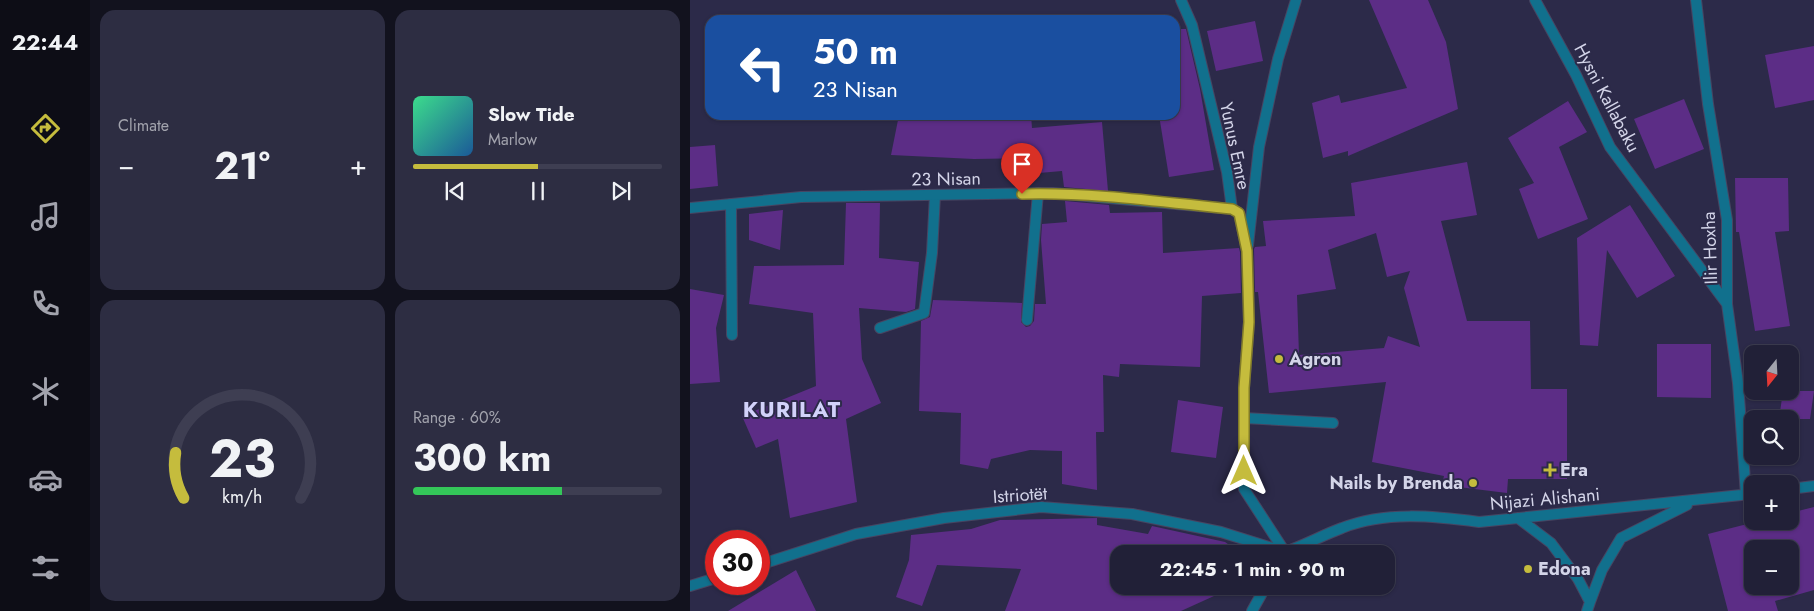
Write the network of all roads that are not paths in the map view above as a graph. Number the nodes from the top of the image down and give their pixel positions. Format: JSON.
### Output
{"nodes":[{"id":1,"x":1181,"y":0,"type":"edge"},
{"id":2,"x":1296,"y":0,"type":"edge"},
{"id":3,"x":1535,"y":0,"type":"edge"},
{"id":4,"x":1696,"y":0,"type":"edge"},
{"id":5,"x":1038,"y":193,"type":"junction"},
{"id":6,"x":935,"y":195,"type":"junction"},
{"id":7,"x":731,"y":204,"type":"junction"},
{"id":8,"x":690,"y":208,"type":"edge"},
{"id":9,"x":1232,"y":209,"type":"junction"},
{"id":10,"x":1247,"y":251,"type":"junction"},
{"id":11,"x":1727,"y":304,"type":"junction"},
{"id":12,"x":1027,"y":320,"type":"dead end"},
{"id":13,"x":880,"y":328,"type":"dead end"},
{"id":14,"x":732,"y":335,"type":"dead end"},
{"id":15,"x":1244,"y":418,"type":"junction"},
{"id":16,"x":1333,"y":423,"type":"dead end"},
{"id":17,"x":1747,"y":475,"type":"edge"},
{"id":18,"x":1814,"y":486,"type":"edge"},
{"id":19,"x":1799,"y":488,"type":"edge"},
{"id":20,"x":1744,"y":496,"type":"edge"},
{"id":21,"x":1695,"y":501,"type":"junction"},
{"id":22,"x":1518,"y":518,"type":"junction"},
{"id":23,"x":1261,"y":545,"type":"edge"},
{"id":24,"x":1280,"y":545,"type":"edge"},
{"id":25,"x":1303,"y":545,"type":"edge"},
{"id":26,"x":770,"y":562,"type":"edge"},
{"id":27,"x":705,"y":581,"type":"edge"},
{"id":28,"x":690,"y":586,"type":"edge"},
{"id":29,"x":1261,"y":595,"type":"edge"},
{"id":30,"x":1589,"y":607,"type":"edge"},
{"id":31,"x":1252,"y":611,"type":"edge"}],
"edges":[{"from":1,"to":9,"type":"street","name":"Yunus Emre"},
{"from":2,"to":10,"type":"street"},
{"from":3,"to":11,"type":"street","name":"Hysni Kallabaku"},
{"from":4,"to":11,"type":"street","name":"Ilir Hoxha"},
{"from":5,"to":6,"type":"street","name":"23 Nisan"},
{"from":5,"to":9,"type":"street","name":"23 Nisan"},
{"from":5,"to":12,"type":"street"},
{"from":6,"to":7,"type":"street","name":"23 Nisan"},
{"from":6,"to":13,"type":"street"},
{"from":7,"to":8,"type":"street","name":"23 Nisan"},
{"from":7,"to":14,"type":"street"},
{"from":9,"to":10,"type":"street","name":"Yunus Emre"},
{"from":10,"to":15,"type":"street","name":"Yunus Emre"},
{"from":11,"to":17,"type":"street","name":"Ilir Hoxha"},
{"from":15,"to":16,"type":"street"},
{"from":15,"to":24,"type":"street","name":"Yunus Emre"},
{"from":18,"to":19,"type":"street"},
{"from":20,"to":21,"type":"street","name":"Nijazi Alishani"},
{"from":21,"to":22,"type":"street","name":"Nijazi Alishani"},
{"from":21,"to":30,"type":"street"},
{"from":22,"to":25,"type":"street","name":"Nijazi Alishani"},
{"from":22,"to":30,"type":"street"},
{"from":23,"to":26,"type":"street","name":"Istriotët"},
{"from":27,"to":28,"type":"street"},
{"from":29,"to":31,"type":"street"}]}
